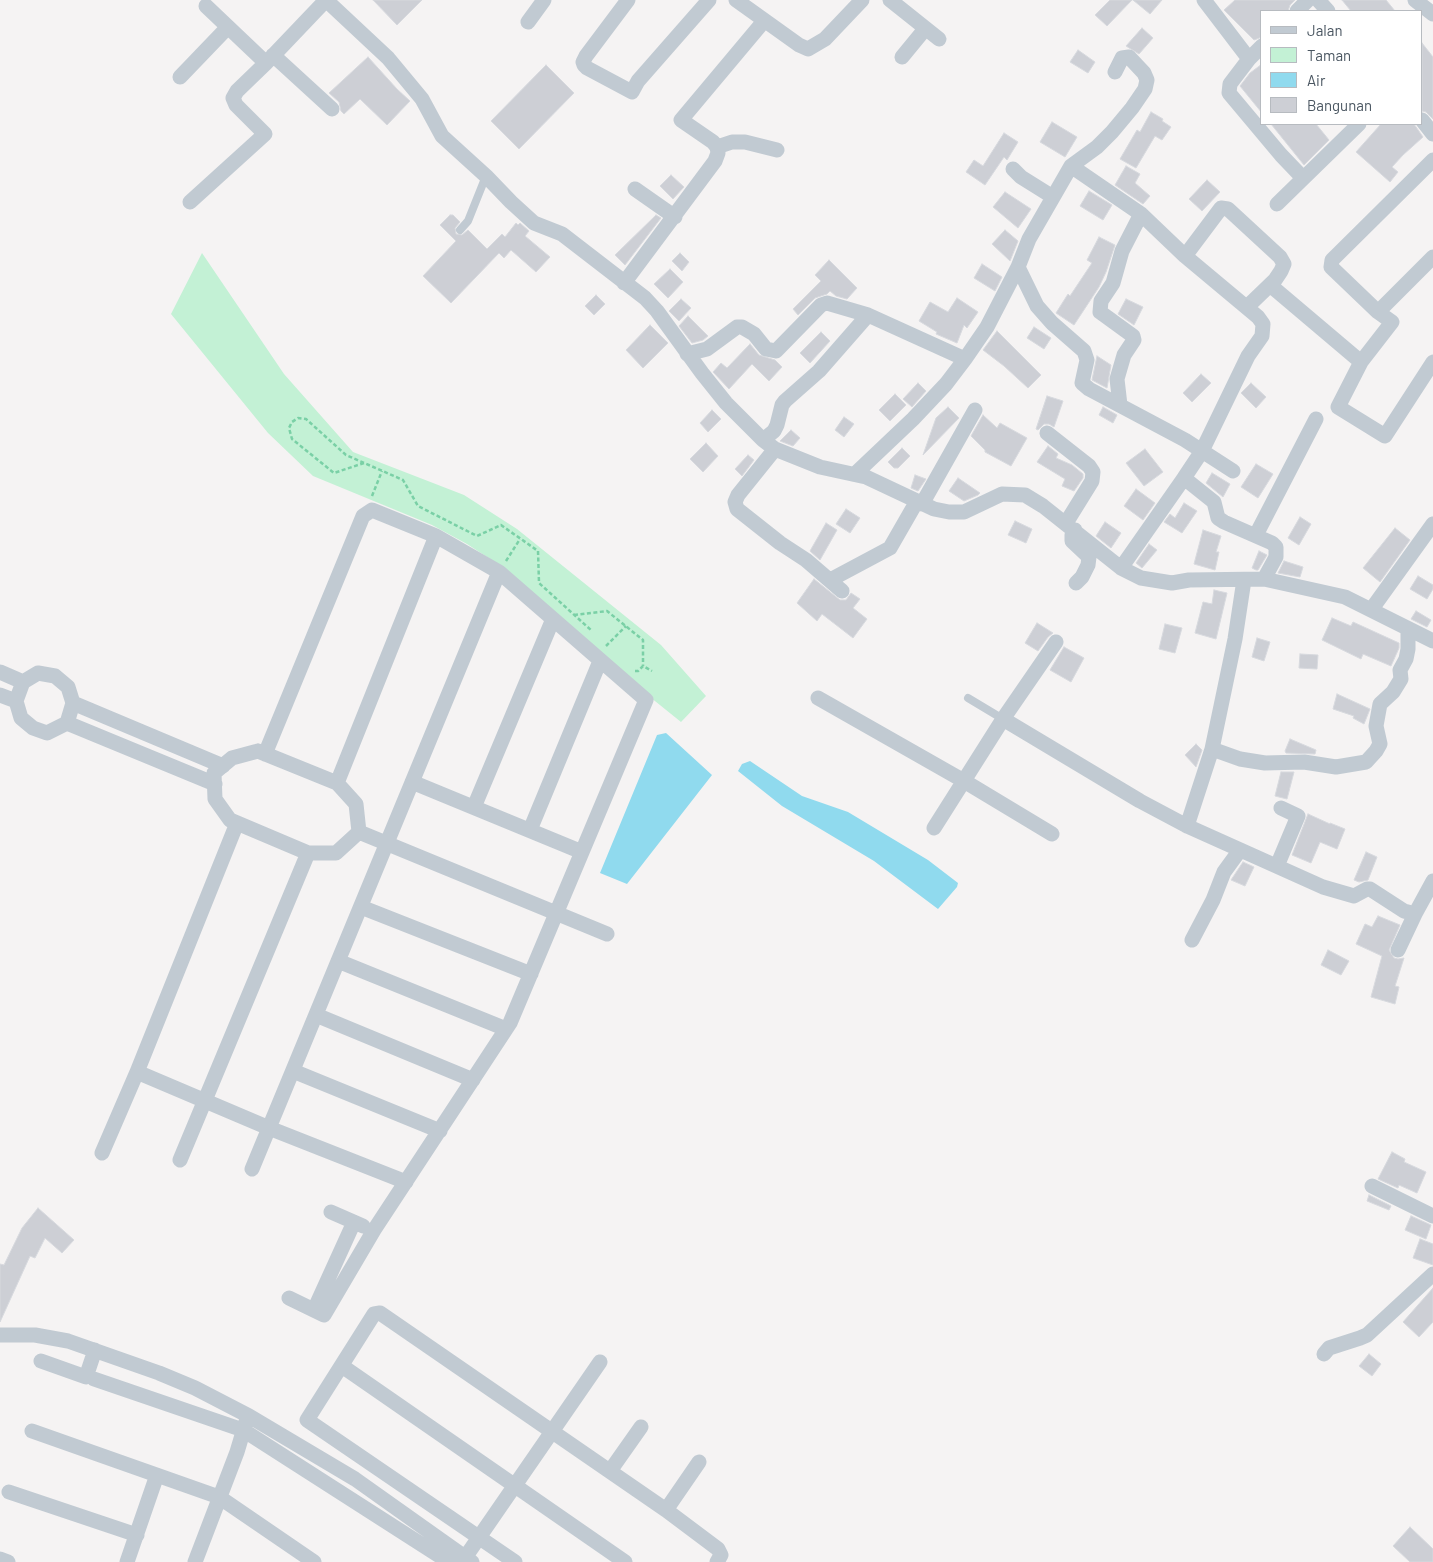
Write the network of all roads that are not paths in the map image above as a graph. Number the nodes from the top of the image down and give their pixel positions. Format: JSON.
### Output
{"nodes":[{"id":1,"x":544,"y":0,"type":"edge"},
{"id":2,"x":628,"y":0,"type":"edge"},
{"id":3,"x":709,"y":0,"type":"edge"},
{"id":4,"x":736,"y":0,"type":"edge"},
{"id":5,"x":890,"y":0,"type":"edge"},
{"id":6,"x":1308,"y":0,"type":"edge"},
{"id":7,"x":1318,"y":0,"type":"edge"},
{"id":8,"x":859,"y":1,"type":"edge"},
{"id":9,"x":1208,"y":2,"type":"edge"},
{"id":10,"x":1418,"y":2,"type":"edge"},
{"id":11,"x":206,"y":6,"type":"dead end"},
{"id":12,"x":1298,"y":10,"type":"edge"},
{"id":13,"x":1327,"y":10,"type":"edge"},
{"id":14,"x":1433,"y":14,"type":"edge"},
{"id":15,"x":1433,"y":20,"type":"edge"},
{"id":16,"x":764,"y":21,"type":"junction"},
{"id":17,"x":528,"y":22,"type":"dead end"},
{"id":18,"x":228,"y":28,"type":"junction"},
{"id":19,"x":925,"y":29,"type":"junction"},
{"id":20,"x":939,"y":39,"type":"dead end"},
{"id":21,"x":1260,"y":48,"type":"edge"},
{"id":22,"x":902,"y":57,"type":"dead end"},
{"id":23,"x":1250,"y":58,"type":"junction"},
{"id":24,"x":270,"y":59,"type":"junction"},
{"id":25,"x":1115,"y":72,"type":"dead end"},
{"id":26,"x":180,"y":77,"type":"dead end"},
{"id":27,"x":332,"y":109,"type":"dead end"},
{"id":28,"x":1423,"y":121,"type":"edge"},
{"id":29,"x":1350,"y":126,"type":"edge"},
{"id":30,"x":1433,"y":134,"type":"edge"},
{"id":31,"x":717,"y":147,"type":"junction"},
{"id":32,"x":777,"y":150,"type":"dead end"},
{"id":33,"x":1433,"y":160,"type":"edge"},
{"id":34,"x":1071,"y":166,"type":"junction"},
{"id":35,"x":1013,"y":169,"type":"dead end"},
{"id":36,"x":486,"y":176,"type":"junction"},
{"id":37,"x":1303,"y":178,"type":"junction"},
{"id":38,"x":635,"y":189,"type":"dead end"},
{"id":39,"x":1053,"y":197,"type":"junction"},
{"id":40,"x":190,"y":202,"type":"dead end"},
{"id":41,"x":1277,"y":204,"type":"dead end"},
{"id":42,"x":1141,"y":214,"type":"junction"},
{"id":43,"x":675,"y":217,"type":"junction"},
{"id":44,"x":460,"y":230,"type":"dead end"},
{"id":45,"x":1185,"y":256,"type":"junction"},
{"id":46,"x":1433,"y":257,"type":"edge"},
{"id":47,"x":1018,"y":267,"type":"junction"},
{"id":48,"x":624,"y":283,"type":"junction"},
{"id":49,"x":1270,"y":285,"type":"junction"},
{"id":50,"x":1247,"y":307,"type":"junction"},
{"id":51,"x":1378,"y":312,"type":"junction"},
{"id":52,"x":868,"y":316,"type":"junction"},
{"id":53,"x":687,"y":354,"type":"junction"},
{"id":54,"x":965,"y":359,"type":"junction"},
{"id":55,"x":1361,"y":362,"type":"junction"},
{"id":56,"x":1433,"y":362,"type":"edge"},
{"id":57,"x":1120,"y":405,"type":"junction"},
{"id":58,"x":975,"y":410,"type":"dead end"},
{"id":59,"x":1316,"y":419,"type":"dead end"},
{"id":60,"x":1047,"y":433,"type":"dead end"},
{"id":61,"x":769,"y":444,"type":"junction"},
{"id":62,"x":1202,"y":451,"type":"junction"},
{"id":63,"x":1232,"y":471,"type":"dead end"},
{"id":64,"x":856,"y":474,"type":"junction"},
{"id":65,"x":1184,"y":478,"type":"junction"},
{"id":66,"x":919,"y":502,"type":"junction"},
{"id":67,"x":1433,"y":524,"type":"edge"},
{"id":68,"x":1070,"y":527,"type":"junction"},
{"id":69,"x":1256,"y":535,"type":"junction"},
{"id":70,"x":436,"y":536,"type":"junction"},
{"id":71,"x":1121,"y":568,"type":"junction"},
{"id":72,"x":499,"y":572,"type":"junction"},
{"id":73,"x":1264,"y":579,"type":"junction"},
{"id":74,"x":830,"y":580,"type":"junction"},
{"id":75,"x":1244,"y":580,"type":"junction"},
{"id":76,"x":1076,"y":583,"type":"dead end"},
{"id":77,"x":842,"y":592,"type":"dead end"},
{"id":78,"x":1371,"y":610,"type":"junction"},
{"id":79,"x":553,"y":619,"type":"junction"},
{"id":80,"x":1408,"y":628,"type":"junction"},
{"id":81,"x":1433,"y":641,"type":"edge"},
{"id":82,"x":1056,"y":642,"type":"dead end"},
{"id":83,"x":598,"y":659,"type":"junction"},
{"id":84,"x":0,"y":672,"type":"edge"},
{"id":85,"x":23,"y":682,"type":"junction"},
{"id":86,"x":0,"y":695,"type":"edge"},
{"id":87,"x":818,"y":698,"type":"dead end"},
{"id":88,"x":968,"y":698,"type":"dead end"},
{"id":89,"x":16,"y":701,"type":"junction"},
{"id":90,"x":73,"y":703,"type":"junction"},
{"id":91,"x":1003,"y":719,"type":"junction"},
{"id":92,"x":67,"y":723,"type":"junction"},
{"id":93,"x":1212,"y":749,"type":"junction"},
{"id":94,"x":265,"y":754,"type":"junction"},
{"id":95,"x":223,"y":766,"type":"junction"},
{"id":96,"x":964,"y":781,"type":"junction"},
{"id":97,"x":412,"y":782,"type":"junction"},
{"id":98,"x":337,"y":783,"type":"junction"},
{"id":99,"x":215,"y":784,"type":"junction"},
{"id":100,"x":474,"y":807,"type":"junction"},
{"id":101,"x":1281,"y":808,"type":"dead end"},
{"id":102,"x":237,"y":824,"type":"junction"},
{"id":103,"x":1186,"y":826,"type":"junction"},
{"id":104,"x":934,"y":828,"type":"dead end"},
{"id":105,"x":530,"y":830,"type":"junction"},
{"id":106,"x":359,"y":832,"type":"junction"},
{"id":107,"x":1052,"y":834,"type":"dead end"},
{"id":108,"x":387,"y":843,"type":"junction"},
{"id":109,"x":1240,"y":850,"type":"junction"},
{"id":110,"x":582,"y":852,"type":"junction"},
{"id":111,"x":308,"y":853,"type":"junction"},
{"id":112,"x":1277,"y":866,"type":"junction"},
{"id":113,"x":1433,"y":882,"type":"edge"},
{"id":114,"x":360,"y":907,"type":"junction"},
{"id":115,"x":556,"y":913,"type":"junction"},
{"id":116,"x":1415,"y":914,"type":"junction"},
{"id":117,"x":607,"y":934,"type":"dead end"},
{"id":118,"x":1192,"y":940,"type":"dead end"},
{"id":119,"x":1398,"y":950,"type":"dead end"},
{"id":120,"x":338,"y":962,"type":"junction"},
{"id":121,"x":531,"y":974,"type":"junction"},
{"id":122,"x":316,"y":1015,"type":"junction"},
{"id":123,"x":506,"y":1029,"type":"junction"},
{"id":124,"x":293,"y":1071,"type":"junction"},
{"id":125,"x":137,"y":1072,"type":"junction"},
{"id":126,"x":473,"y":1080,"type":"junction"},
{"id":127,"x":204,"y":1099,"type":"junction"},
{"id":128,"x":269,"y":1128,"type":"junction"},
{"id":129,"x":440,"y":1131,"type":"junction"},
{"id":130,"x":102,"y":1153,"type":"dead end"},
{"id":131,"x":180,"y":1160,"type":"dead end"},
{"id":132,"x":252,"y":1169,"type":"dead end"},
{"id":133,"x":406,"y":1182,"type":"junction"},
{"id":134,"x":1372,"y":1186,"type":"dead end"},
{"id":135,"x":330,"y":1212,"type":"dead end"},
{"id":136,"x":1433,"y":1216,"type":"edge"},
{"id":137,"x":354,"y":1222,"type":"junction"},
{"id":138,"x":374,"y":1230,"type":"junction"},
{"id":139,"x":1433,"y":1274,"type":"edge"},
{"id":140,"x":289,"y":1298,"type":"dead end"},
{"id":141,"x":314,"y":1310,"type":"junction"},
{"id":142,"x":0,"y":1335,"type":"edge"},
{"id":143,"x":95,"y":1350,"type":"junction"},
{"id":144,"x":1324,"y":1354,"type":"dead end"},
{"id":145,"x":41,"y":1362,"type":"dead end"},
{"id":146,"x":600,"y":1362,"type":"dead end"},
{"id":147,"x":342,"y":1366,"type":"junction"},
{"id":148,"x":94,"y":1380,"type":"dead end"},
{"id":149,"x":246,"y":1423,"type":"junction"},
{"id":150,"x":642,"y":1426,"type":"dead end"},
{"id":151,"x":32,"y":1431,"type":"dead end"},
{"id":152,"x":553,"y":1432,"type":"junction"},
{"id":153,"x":699,"y":1462,"type":"dead end"},
{"id":154,"x":610,"y":1471,"type":"junction"},
{"id":155,"x":157,"y":1475,"type":"junction"},
{"id":156,"x":516,"y":1486,"type":"junction"},
{"id":157,"x":9,"y":1492,"type":"dead end"},
{"id":158,"x":219,"y":1497,"type":"junction"},
{"id":159,"x":666,"y":1510,"type":"junction"},
{"id":160,"x":136,"y":1535,"type":"junction"},
{"id":161,"x":480,"y":1538,"type":"junction"},
{"id":162,"x":0,"y":1559,"type":"edge"},
{"id":163,"x":467,"y":1560,"type":"edge"},
{"id":164,"x":8,"y":1562,"type":"edge"},
{"id":165,"x":128,"y":1562,"type":"edge"},
{"id":166,"x":195,"y":1562,"type":"edge"},
{"id":167,"x":314,"y":1562,"type":"edge"},
{"id":168,"x":449,"y":1562,"type":"edge"},
{"id":169,"x":515,"y":1562,"type":"edge"},
{"id":170,"x":625,"y":1562,"type":"edge"},
{"id":171,"x":717,"y":1562,"type":"edge"}],
"edges":[{"from":1,"to":17,"type":"street"},
{"from":2,"to":3,"type":"street"},
{"from":4,"to":16,"type":"street"},
{"from":5,"to":19,"type":"street"},
{"from":6,"to":12,"type":"street"},
{"from":7,"to":13,"type":"street"},
{"from":8,"to":16,"type":"street"},
{"from":9,"to":23,"type":"street"},
{"from":10,"to":14,"type":"street"},
{"from":10,"to":15,"type":"street"},
{"from":11,"to":18,"type":"street"},
{"from":16,"to":31,"type":"street"},
{"from":18,"to":24,"type":"street"},
{"from":18,"to":26,"type":"street"},
{"from":19,"to":20,"type":"street"},
{"from":19,"to":22,"type":"street"},
{"from":21,"to":23,"type":"street"},
{"from":23,"to":37,"type":"street"},
{"from":24,"to":27,"type":"street"},
{"from":24,"to":36,"type":"street"},
{"from":24,"to":40,"type":"street"},
{"from":25,"to":34,"type":"street"},
{"from":28,"to":30,"type":"street"},
{"from":29,"to":37,"type":"street"},
{"from":31,"to":32,"type":"street"},
{"from":31,"to":43,"type":"street"},
{"from":33,"to":51,"type":"street"},
{"from":34,"to":39,"type":"street"},
{"from":34,"to":42,"type":"street"},
{"from":35,"to":39,"type":"street"},
{"from":36,"to":44,"type":"lane"},
{"from":36,"to":48,"type":"street"},
{"from":37,"to":41,"type":"street"},
{"from":38,"to":43,"type":"street"},
{"from":39,"to":47,"type":"street"},
{"from":42,"to":45,"type":"street"},
{"from":42,"to":57,"type":"street"},
{"from":43,"to":48,"type":"street"},
{"from":45,"to":49,"type":"street"},
{"from":45,"to":50,"type":"street"},
{"from":46,"to":51,"type":"street"},
{"from":47,"to":54,"type":"street"},
{"from":47,"to":57,"type":"street"},
{"from":48,"to":53,"type":"street"},
{"from":49,"to":50,"type":"street"},
{"from":49,"to":55,"type":"street"},
{"from":50,"to":62,"type":"street"},
{"from":51,"to":55,"type":"street"},
{"from":52,"to":53,"type":"street"},
{"from":52,"to":54,"type":"street"},
{"from":52,"to":61,"type":"street"},
{"from":53,"to":61,"type":"street"},
{"from":54,"to":64,"type":"street"},
{"from":55,"to":56,"type":"street"},
{"from":57,"to":62,"type":"street"},
{"from":58,"to":66,"type":"street"},
{"from":59,"to":69,"type":"street"},
{"from":60,"to":68,"type":"street"},
{"from":61,"to":64,"type":"street"},
{"from":61,"to":74,"type":"street"},
{"from":62,"to":63,"type":"street"},
{"from":62,"to":65,"type":"street"},
{"from":64,"to":66,"type":"street"},
{"from":65,"to":69,"type":"street"},
{"from":65,"to":71,"type":"street"},
{"from":66,"to":68,"type":"street"},
{"from":66,"to":74,"type":"street"},
{"from":67,"to":78,"type":"street"},
{"from":68,"to":71,"type":"street"},
{"from":68,"to":76,"type":"street"},
{"from":69,"to":73,"type":"street"},
{"from":70,"to":72,"type":"street"},
{"from":70,"to":94,"type":"street"},
{"from":70,"to":98,"type":"street"},
{"from":71,"to":75,"type":"street"},
{"from":72,"to":79,"type":"street"},
{"from":72,"to":97,"type":"street"},
{"from":73,"to":75,"type":"street"},
{"from":73,"to":78,"type":"street"},
{"from":74,"to":77,"type":"street"},
{"from":75,"to":93,"type":"street"},
{"from":78,"to":80,"type":"street"},
{"from":79,"to":83,"type":"street"},
{"from":79,"to":100,"type":"street"},
{"from":80,"to":81,"type":"street"},
{"from":80,"to":93,"type":"street"},
{"from":82,"to":91,"type":"street"},
{"from":83,"to":105,"type":"street"},
{"from":83,"to":110,"type":"street"},
{"from":84,"to":85,"type":"street"},
{"from":85,"to":89,"type":"street"},
{"from":85,"to":90,"type":"street"},
{"from":86,"to":89,"type":"street"},
{"from":87,"to":96,"type":"street"},
{"from":88,"to":91,"type":"lane"},
{"from":89,"to":92,"type":"street"},
{"from":90,"to":92,"type":"street"},
{"from":90,"to":95,"type":"street"},
{"from":91,"to":96,"type":"street"},
{"from":91,"to":103,"type":"street"},
{"from":92,"to":99,"type":"street"},
{"from":93,"to":103,"type":"street"},
{"from":94,"to":95,"type":"street"},
{"from":94,"to":98,"type":"street"},
{"from":95,"to":99,"type":"street"},
{"from":96,"to":104,"type":"street"},
{"from":96,"to":107,"type":"street"},
{"from":97,"to":100,"type":"street"},
{"from":97,"to":108,"type":"street"},
{"from":98,"to":106,"type":"street"},
{"from":99,"to":102,"type":"street"},
{"from":100,"to":105,"type":"street"},
{"from":101,"to":112,"type":"street"},
{"from":102,"to":111,"type":"street"},
{"from":102,"to":125,"type":"street"},
{"from":103,"to":109,"type":"street"},
{"from":105,"to":110,"type":"street"},
{"from":106,"to":108,"type":"street"},
{"from":106,"to":111,"type":"street"},
{"from":108,"to":114,"type":"street"},
{"from":108,"to":115,"type":"street"},
{"from":109,"to":112,"type":"street"},
{"from":109,"to":118,"type":"street"},
{"from":110,"to":115,"type":"street"},
{"from":111,"to":127,"type":"street"},
{"from":112,"to":116,"type":"street"},
{"from":113,"to":116,"type":"street"},
{"from":114,"to":120,"type":"street"},
{"from":114,"to":121,"type":"street"},
{"from":115,"to":117,"type":"street"},
{"from":115,"to":121,"type":"street"},
{"from":116,"to":119,"type":"street"},
{"from":120,"to":122,"type":"street"},
{"from":120,"to":123,"type":"street"},
{"from":121,"to":123,"type":"street"},
{"from":122,"to":124,"type":"street"},
{"from":122,"to":126,"type":"street"},
{"from":123,"to":126,"type":"street"},
{"from":124,"to":128,"type":"street"},
{"from":124,"to":129,"type":"street"},
{"from":125,"to":127,"type":"street"},
{"from":125,"to":130,"type":"street"},
{"from":126,"to":129,"type":"street"},
{"from":127,"to":128,"type":"street"},
{"from":127,"to":131,"type":"street"},
{"from":128,"to":132,"type":"street"},
{"from":128,"to":133,"type":"street"},
{"from":129,"to":133,"type":"street"},
{"from":133,"to":138,"type":"street"},
{"from":134,"to":136,"type":"street"},
{"from":135,"to":137,"type":"street"},
{"from":137,"to":138,"type":"street"},
{"from":137,"to":141,"type":"street"},
{"from":138,"to":141,"type":"street"},
{"from":139,"to":144,"type":"street"},
{"from":140,"to":141,"type":"street"},
{"from":142,"to":143,"type":"street"},
{"from":143,"to":145,"type":"street"},
{"from":143,"to":149,"type":"street"},
{"from":146,"to":152,"type":"street"},
{"from":147,"to":152,"type":"street"},
{"from":147,"to":156,"type":"street"},
{"from":147,"to":161,"type":"street"},
{"from":148,"to":149,"type":"street"},
{"from":149,"to":158,"type":"street"},
{"from":149,"to":163,"type":"street"},
{"from":149,"to":168,"type":"street"},
{"from":150,"to":154,"type":"street"},
{"from":151,"to":155,"type":"street"},
{"from":152,"to":154,"type":"street"},
{"from":152,"to":156,"type":"street"},
{"from":153,"to":159,"type":"street"},
{"from":154,"to":159,"type":"street"},
{"from":155,"to":158,"type":"street"},
{"from":155,"to":160,"type":"street"},
{"from":156,"to":161,"type":"street"},
{"from":156,"to":170,"type":"street"},
{"from":157,"to":160,"type":"street"},
{"from":158,"to":166,"type":"street"},
{"from":158,"to":167,"type":"street"},
{"from":159,"to":171,"type":"street"},
{"from":160,"to":165,"type":"street"},
{"from":161,"to":163,"type":"street"},
{"from":161,"to":169,"type":"street"},
{"from":162,"to":164,"type":"street"}]}
